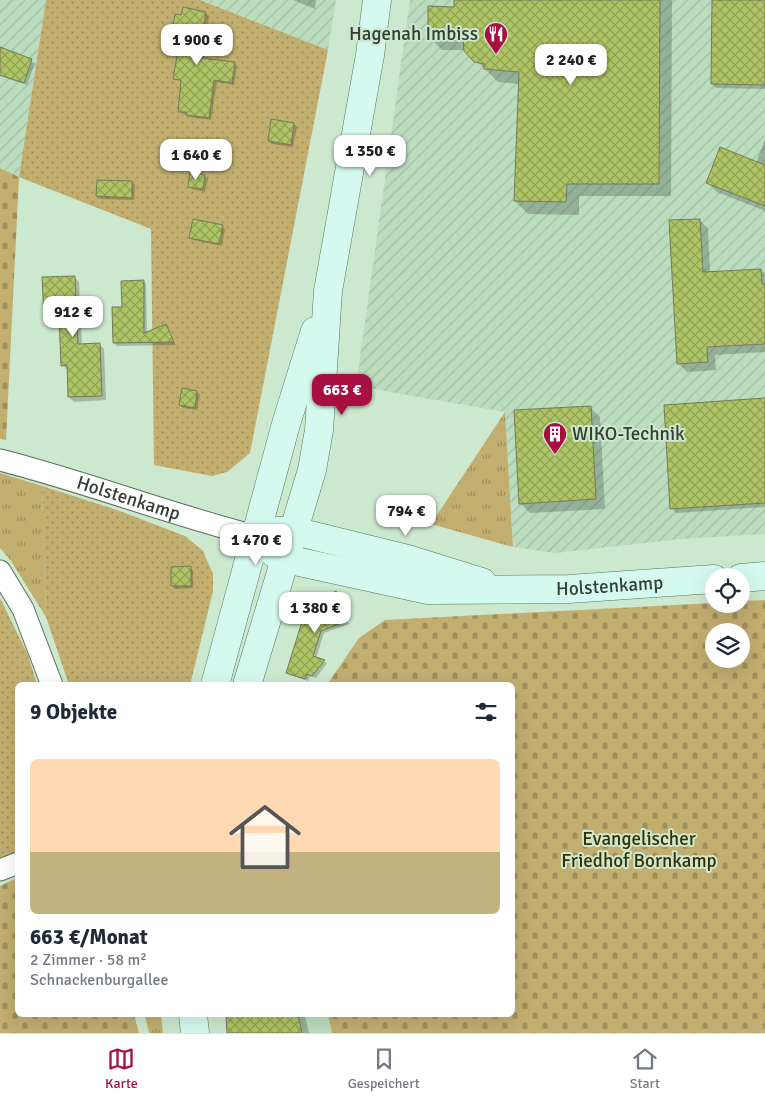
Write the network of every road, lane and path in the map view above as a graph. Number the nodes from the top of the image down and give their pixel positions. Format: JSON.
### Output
{"nodes":[{"id":1,"x":377,"y":0,"type":"edge"},
{"id":2,"x":328,"y":291,"type":"junction"},
{"id":3,"x":0,"y":460,"type":"edge"},
{"id":4,"x":294,"y":530,"type":"junction"},
{"id":5,"x":255,"y":536,"type":"junction"},
{"id":6,"x":286,"y":559,"type":"junction"},
{"id":7,"x":0,"y":571,"type":"edge"},
{"id":8,"x":765,"y":576,"type":"edge"},
{"id":9,"x":750,"y":577,"type":"edge"},
{"id":10,"x":705,"y":580,"type":"edge"},
{"id":11,"x":504,"y":589,"type":"junction"},
{"id":12,"x":51,"y":682,"type":"edge"},
{"id":13,"x":216,"y":682,"type":"edge"},
{"id":14,"x":248,"y":682,"type":"edge"},
{"id":15,"x":15,"y":864,"type":"edge"},
{"id":16,"x":0,"y":870,"type":"edge"},
{"id":17,"x":193,"y":1017,"type":"edge"},
{"id":18,"x":195,"y":1033,"type":"edge"}],
"edges":[{"from":1,"to":2,"type":"main road"},
{"from":2,"to":4,"type":"main road"},
{"from":2,"to":5,"type":"main road"},
{"from":3,"to":5,"type":"street","name":"Holstenkamp"},
{"from":4,"to":5,"type":"main road","name":"Holstenkamp"},
{"from":4,"to":6,"type":"main road"},
{"from":4,"to":11,"type":"main road","name":"Holstenkamp"},
{"from":5,"to":6,"type":"main road","name":"Holstenkamp"},
{"from":5,"to":13,"type":"main road"},
{"from":6,"to":11,"type":"main road","name":"Holstenkamp"},
{"from":6,"to":14,"type":"main road"},
{"from":7,"to":12,"type":"street"},
{"from":8,"to":9,"type":"main road"},
{"from":10,"to":11,"type":"main road","name":"Holstenkamp"},
{"from":15,"to":16,"type":"street"},
{"from":17,"to":18,"type":"main road"}]}
